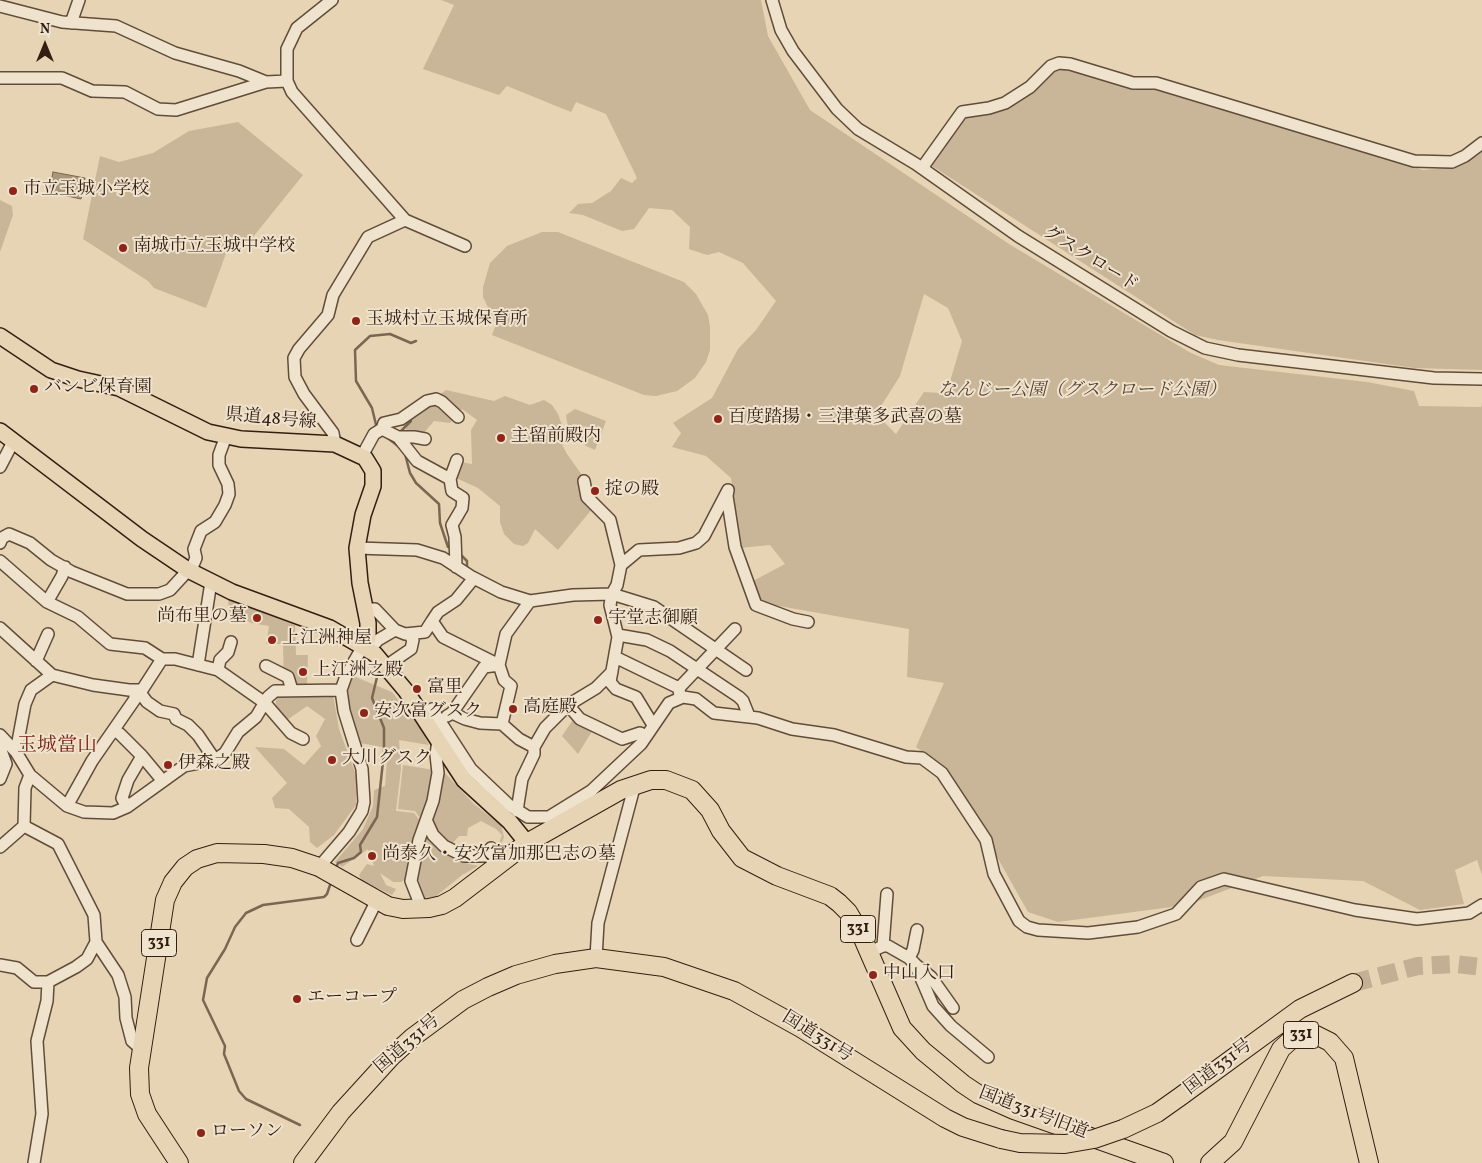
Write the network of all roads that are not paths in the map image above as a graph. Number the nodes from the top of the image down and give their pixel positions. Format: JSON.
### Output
{"nodes":[{"id":1,"x":79,"y":0,"type":"edge"},
{"id":2,"x":332,"y":0,"type":"edge"},
{"id":3,"x":772,"y":0,"type":"edge"},
{"id":4,"x":0,"y":6,"type":"edge"},
{"id":5,"x":71,"y":22,"type":"junction"},
{"id":6,"x":0,"y":78,"type":"edge"},
{"id":7,"x":287,"y":81,"type":"junction"},
{"id":8,"x":266,"y":82,"type":"junction"},
{"id":9,"x":1482,"y":144,"type":"edge"},
{"id":10,"x":922,"y":168,"type":"junction"},
{"id":11,"x":404,"y":220,"type":"junction"},
{"id":12,"x":465,"y":246,"type":"dead end"},
{"id":13,"x":0,"y":336,"type":"edge"},
{"id":14,"x":1482,"y":379,"type":"edge"},
{"id":15,"x":458,"y":417,"type":"dead end"},
{"id":16,"x":379,"y":431,"type":"junction"},
{"id":17,"x":0,"y":432,"type":"edge"},
{"id":18,"x":226,"y":436,"type":"junction"},
{"id":19,"x":398,"y":438,"type":"junction"},
{"id":20,"x":425,"y":439,"type":"dead end"},
{"id":21,"x":13,"y":442,"type":"junction"},
{"id":22,"x":335,"y":444,"type":"junction"},
{"id":23,"x":362,"y":456,"type":"junction"},
{"id":24,"x":457,"y":460,"type":"dead end"},
{"id":25,"x":0,"y":467,"type":"edge"},
{"id":26,"x":450,"y":479,"type":"junction"},
{"id":27,"x":584,"y":481,"type":"dead end"},
{"id":28,"x":0,"y":543,"type":"edge"},
{"id":29,"x":357,"y":548,"type":"junction"},
{"id":30,"x":0,"y":561,"type":"edge"},
{"id":31,"x":458,"y":565,"type":"junction"},
{"id":32,"x":621,"y":565,"type":"junction"},
{"id":33,"x":65,"y":566,"type":"junction"},
{"id":34,"x":188,"y":570,"type":"junction"},
{"id":35,"x":473,"y":578,"type":"junction"},
{"id":36,"x":212,"y":582,"type":"junction"},
{"id":37,"x":612,"y":594,"type":"junction"},
{"id":38,"x":530,"y":601,"type":"junction"},
{"id":39,"x":47,"y":602,"type":"junction"},
{"id":40,"x":365,"y":609,"type":"junction"},
{"id":41,"x":432,"y":621,"type":"junction"},
{"id":42,"x":808,"y":622,"type":"dead end"},
{"id":43,"x":0,"y":628,"type":"edge"},
{"id":44,"x":735,"y":630,"type":"dead end"},
{"id":45,"x":401,"y":632,"type":"junction"},
{"id":46,"x":48,"y":634,"type":"dead end"},
{"id":47,"x":618,"y":635,"type":"junction"},
{"id":48,"x":231,"y":642,"type":"dead end"},
{"id":49,"x":366,"y":648,"type":"junction"},
{"id":50,"x":715,"y":649,"type":"junction"},
{"id":51,"x":615,"y":657,"type":"junction"},
{"id":52,"x":162,"y":659,"type":"junction"},
{"id":53,"x":36,"y":661,"type":"junction"},
{"id":54,"x":198,"y":665,"type":"junction"},
{"id":55,"x":499,"y":665,"type":"junction"},
{"id":56,"x":266,"y":666,"type":"dead end"},
{"id":57,"x":386,"y":666,"type":"junction"},
{"id":58,"x":698,"y":668,"type":"junction"},
{"id":59,"x":218,"y":670,"type":"junction"},
{"id":60,"x":746,"y":670,"type":"dead end"},
{"id":61,"x":612,"y":671,"type":"junction"},
{"id":62,"x":52,"y":675,"type":"junction"},
{"id":63,"x":136,"y":690,"type":"junction"},
{"id":64,"x":292,"y":690,"type":"junction"},
{"id":65,"x":341,"y":690,"type":"junction"},
{"id":66,"x":680,"y":693,"type":"junction"},
{"id":67,"x":265,"y":702,"type":"junction"},
{"id":68,"x":568,"y":705,"type":"junction"},
{"id":69,"x":452,"y":713,"type":"junction"},
{"id":70,"x":421,"y":714,"type":"junction"},
{"id":71,"x":749,"y":716,"type":"junction"},
{"id":72,"x":440,"y":722,"type":"junction"},
{"id":73,"x":502,"y":724,"type":"junction"},
{"id":74,"x":653,"y":725,"type":"junction"},
{"id":75,"x":114,"y":731,"type":"junction"},
{"id":76,"x":0,"y":736,"type":"edge"},
{"id":77,"x":646,"y":736,"type":"junction"},
{"id":78,"x":303,"y":739,"type":"dead end"},
{"id":79,"x":622,"y":739,"type":"junction"},
{"id":80,"x":438,"y":740,"type":"junction"},
{"id":81,"x":534,"y":747,"type":"junction"},
{"id":82,"x":0,"y":748,"type":"edge"},
{"id":83,"x":16,"y":752,"type":"junction"},
{"id":84,"x":630,"y":754,"type":"junction"},
{"id":85,"x":142,"y":756,"type":"junction"},
{"id":86,"x":215,"y":760,"type":"junction"},
{"id":87,"x":30,"y":775,"type":"junction"},
{"id":88,"x":0,"y":779,"type":"edge"},
{"id":89,"x":162,"y":780,"type":"junction"},
{"id":90,"x":635,"y":784,"type":"junction"},
{"id":91,"x":67,"y":806,"type":"junction"},
{"id":92,"x":127,"y":807,"type":"junction"},
{"id":93,"x":517,"y":811,"type":"junction"},
{"id":94,"x":427,"y":822,"type":"junction"},
{"id":95,"x":551,"y":823,"type":"junction"},
{"id":96,"x":24,"y":826,"type":"junction"},
{"id":97,"x":527,"y":843,"type":"junction"},
{"id":98,"x":0,"y":847,"type":"edge"},
{"id":99,"x":491,"y":848,"type":"dead end"},
{"id":100,"x":328,"y":873,"type":"junction"},
{"id":101,"x":887,"y":894,"type":"dead end"},
{"id":102,"x":377,"y":900,"type":"junction"},
{"id":103,"x":1482,"y":905,"type":"edge"},
{"id":104,"x":422,"y":909,"type":"junction"},
{"id":105,"x":917,"y":930,"type":"dead end"},
{"id":106,"x":357,"y":940,"type":"dead end"},
{"id":107,"x":96,"y":942,"type":"junction"},
{"id":108,"x":875,"y":950,"type":"junction"},
{"id":109,"x":596,"y":958,"type":"junction"},
{"id":110,"x":912,"y":961,"type":"junction"},
{"id":111,"x":0,"y":965,"type":"edge"},
{"id":112,"x":48,"y":982,"type":"junction"},
{"id":113,"x":1353,"y":983,"type":"tunnel mouth"},
{"id":114,"x":953,"y":1008,"type":"dead end"},
{"id":115,"x":141,"y":1049,"type":"junction"},
{"id":116,"x":988,"y":1057,"type":"dead end"},
{"id":117,"x":1217,"y":1160,"type":"edge"},
{"id":118,"x":34,"y":1163,"type":"edge"},
{"id":119,"x":180,"y":1163,"type":"edge"},
{"id":120,"x":302,"y":1163,"type":"edge"},
{"id":121,"x":1164,"y":1163,"type":"edge"},
{"id":122,"x":1369,"y":1163,"type":"edge"}],
"edges":[{"from":1,"to":5,"type":"street"},
{"from":2,"to":7,"type":"street"},
{"from":3,"to":10,"type":"street","name":"グスクロード"},
{"from":4,"to":5,"type":"street"},
{"from":5,"to":8,"type":"street"},
{"from":6,"to":8,"type":"street"},
{"from":7,"to":8,"type":"street"},
{"from":7,"to":11,"type":"street"},
{"from":9,"to":10,"type":"street"},
{"from":10,"to":14,"type":"street","name":"グスクロード"},
{"from":11,"to":12,"type":"street"},
{"from":11,"to":22,"type":"street"},
{"from":13,"to":18,"type":"main road","name":"県道48号線"},
{"from":15,"to":16,"type":"street"},
{"from":16,"to":19,"type":"street"},
{"from":16,"to":23,"type":"street"},
{"from":17,"to":21,"type":"main road"},
{"from":18,"to":22,"type":"main road","name":"県道48号線"},
{"from":18,"to":34,"type":"street"},
{"from":19,"to":20,"type":"street"},
{"from":19,"to":26,"type":"street"},
{"from":21,"to":25,"type":"street"},
{"from":21,"to":34,"type":"main road"},
{"from":22,"to":23,"type":"main road","name":"県道48号線"},
{"from":23,"to":29,"type":"main road"},
{"from":24,"to":26,"type":"street"},
{"from":26,"to":31,"type":"street"},
{"from":27,"to":32,"type":"street"},
{"from":28,"to":33,"type":"street"},
{"from":29,"to":31,"type":"street"},
{"from":29,"to":40,"type":"main road"},
{"from":30,"to":39,"type":"street"},
{"from":31,"to":35,"type":"street"},
{"from":32,"to":37,"type":"street"},
{"from":32,"to":42,"type":"street"},
{"from":33,"to":34,"type":"street"},
{"from":33,"to":39,"type":"street"},
{"from":34,"to":36,"type":"main road"},
{"from":35,"to":38,"type":"street"},
{"from":35,"to":41,"type":"street"},
{"from":36,"to":49,"type":"main road"},
{"from":36,"to":54,"type":"street"},
{"from":37,"to":38,"type":"street"},
{"from":37,"to":47,"type":"street"},
{"from":37,"to":50,"type":"street"},
{"from":38,"to":55,"type":"street"},
{"from":39,"to":52,"type":"street"},
{"from":40,"to":45,"type":"street"},
{"from":40,"to":49,"type":"main road"},
{"from":41,"to":45,"type":"street"},
{"from":41,"to":55,"type":"street"},
{"from":43,"to":53,"type":"street"},
{"from":44,"to":50,"type":"street"},
{"from":45,"to":49,"type":"street"},
{"from":45,"to":57,"type":"street"},
{"from":46,"to":53,"type":"street"},
{"from":47,"to":51,"type":"street"},
{"from":47,"to":58,"type":"street"},
{"from":48,"to":59,"type":"street"},
{"from":49,"to":57,"type":"main road"},
{"from":49,"to":65,"type":"street"},
{"from":50,"to":58,"type":"street"},
{"from":50,"to":60,"type":"street"},
{"from":51,"to":61,"type":"street"},
{"from":51,"to":66,"type":"street"},
{"from":52,"to":54,"type":"street"},
{"from":52,"to":63,"type":"street"},
{"from":53,"to":62,"type":"street"},
{"from":54,"to":59,"type":"street"},
{"from":55,"to":69,"type":"street"},
{"from":55,"to":73,"type":"street"},
{"from":56,"to":64,"type":"street"},
{"from":57,"to":70,"type":"main road"},
{"from":58,"to":66,"type":"street"},
{"from":58,"to":71,"type":"street"},
{"from":59,"to":67,"type":"street"},
{"from":61,"to":68,"type":"street"},
{"from":61,"to":74,"type":"street"},
{"from":62,"to":63,"type":"street"},
{"from":62,"to":83,"type":"street"},
{"from":63,"to":75,"type":"street"},
{"from":63,"to":86,"type":"street"},
{"from":64,"to":65,"type":"street"},
{"from":64,"to":67,"type":"street"},
{"from":65,"to":100,"type":"street"},
{"from":66,"to":71,"type":"street"},
{"from":66,"to":74,"type":"street"},
{"from":67,"to":78,"type":"street"},
{"from":67,"to":86,"type":"street"},
{"from":68,"to":79,"type":"street"},
{"from":68,"to":81,"type":"street"},
{"from":69,"to":72,"type":"street"},
{"from":69,"to":73,"type":"street"},
{"from":70,"to":72,"type":"street"},
{"from":70,"to":80,"type":"main road"},
{"from":71,"to":103,"type":"street"},
{"from":72,"to":93,"type":"street"},
{"from":73,"to":81,"type":"street"},
{"from":74,"to":77,"type":"street"},
{"from":75,"to":85,"type":"street"},
{"from":75,"to":91,"type":"street"},
{"from":76,"to":83,"type":"street"},
{"from":77,"to":79,"type":"street"},
{"from":77,"to":84,"type":"street"},
{"from":79,"to":84,"type":"street"},
{"from":80,"to":94,"type":"street"},
{"from":80,"to":97,"type":"main road"},
{"from":81,"to":93,"type":"street"},
{"from":82,"to":88,"type":"street"},
{"from":83,"to":87,"type":"street"},
{"from":84,"to":95,"type":"street"},
{"from":85,"to":89,"type":"street"},
{"from":85,"to":92,"type":"street"},
{"from":86,"to":89,"type":"street"},
{"from":87,"to":91,"type":"street"},
{"from":87,"to":96,"type":"street"},
{"from":89,"to":92,"type":"street"},
{"from":90,"to":95,"type":"highway","name":"国道331号旧道","number":"331"},
{"from":90,"to":108,"type":"highway","name":"国道331号旧道","number":"331"},
{"from":90,"to":109,"type":"street"},
{"from":91,"to":92,"type":"street"},
{"from":93,"to":95,"type":"street"},
{"from":94,"to":99,"type":"street"},
{"from":94,"to":104,"type":"street"},
{"from":95,"to":97,"type":"highway","name":"国道331号旧道","number":"331"},
{"from":96,"to":98,"type":"street"},
{"from":96,"to":107,"type":"street"},
{"from":97,"to":104,"type":"highway","name":"国道331号旧道","number":"331"},
{"from":100,"to":102,"type":"highway","name":"国道331号旧道","number":"331"},
{"from":100,"to":115,"type":"highway","name":"国道331号旧道","number":"331"},
{"from":101,"to":108,"type":"street"},
{"from":102,"to":104,"type":"highway","name":"国道331号旧道","number":"331"},
{"from":102,"to":106,"type":"street"},
{"from":105,"to":110,"type":"street"},
{"from":107,"to":112,"type":"street"},
{"from":107,"to":115,"type":"street"},
{"from":108,"to":110,"type":"street"},
{"from":108,"to":121,"type":"highway","name":"国道331号旧道","number":"331"},
{"from":109,"to":113,"type":"highway","name":"国道331号","number":"331","bridge":true},
{"from":109,"to":120,"type":"highway","name":"国道331号","number":"331"},
{"from":110,"to":114,"type":"street"},
{"from":110,"to":116,"type":"street"},
{"from":111,"to":112,"type":"street"},
{"from":112,"to":118,"type":"street"},
{"from":115,"to":119,"type":"highway","name":"国道331号旧道","number":"331"},
{"from":117,"to":122,"type":"highway","number":"331"}]}
